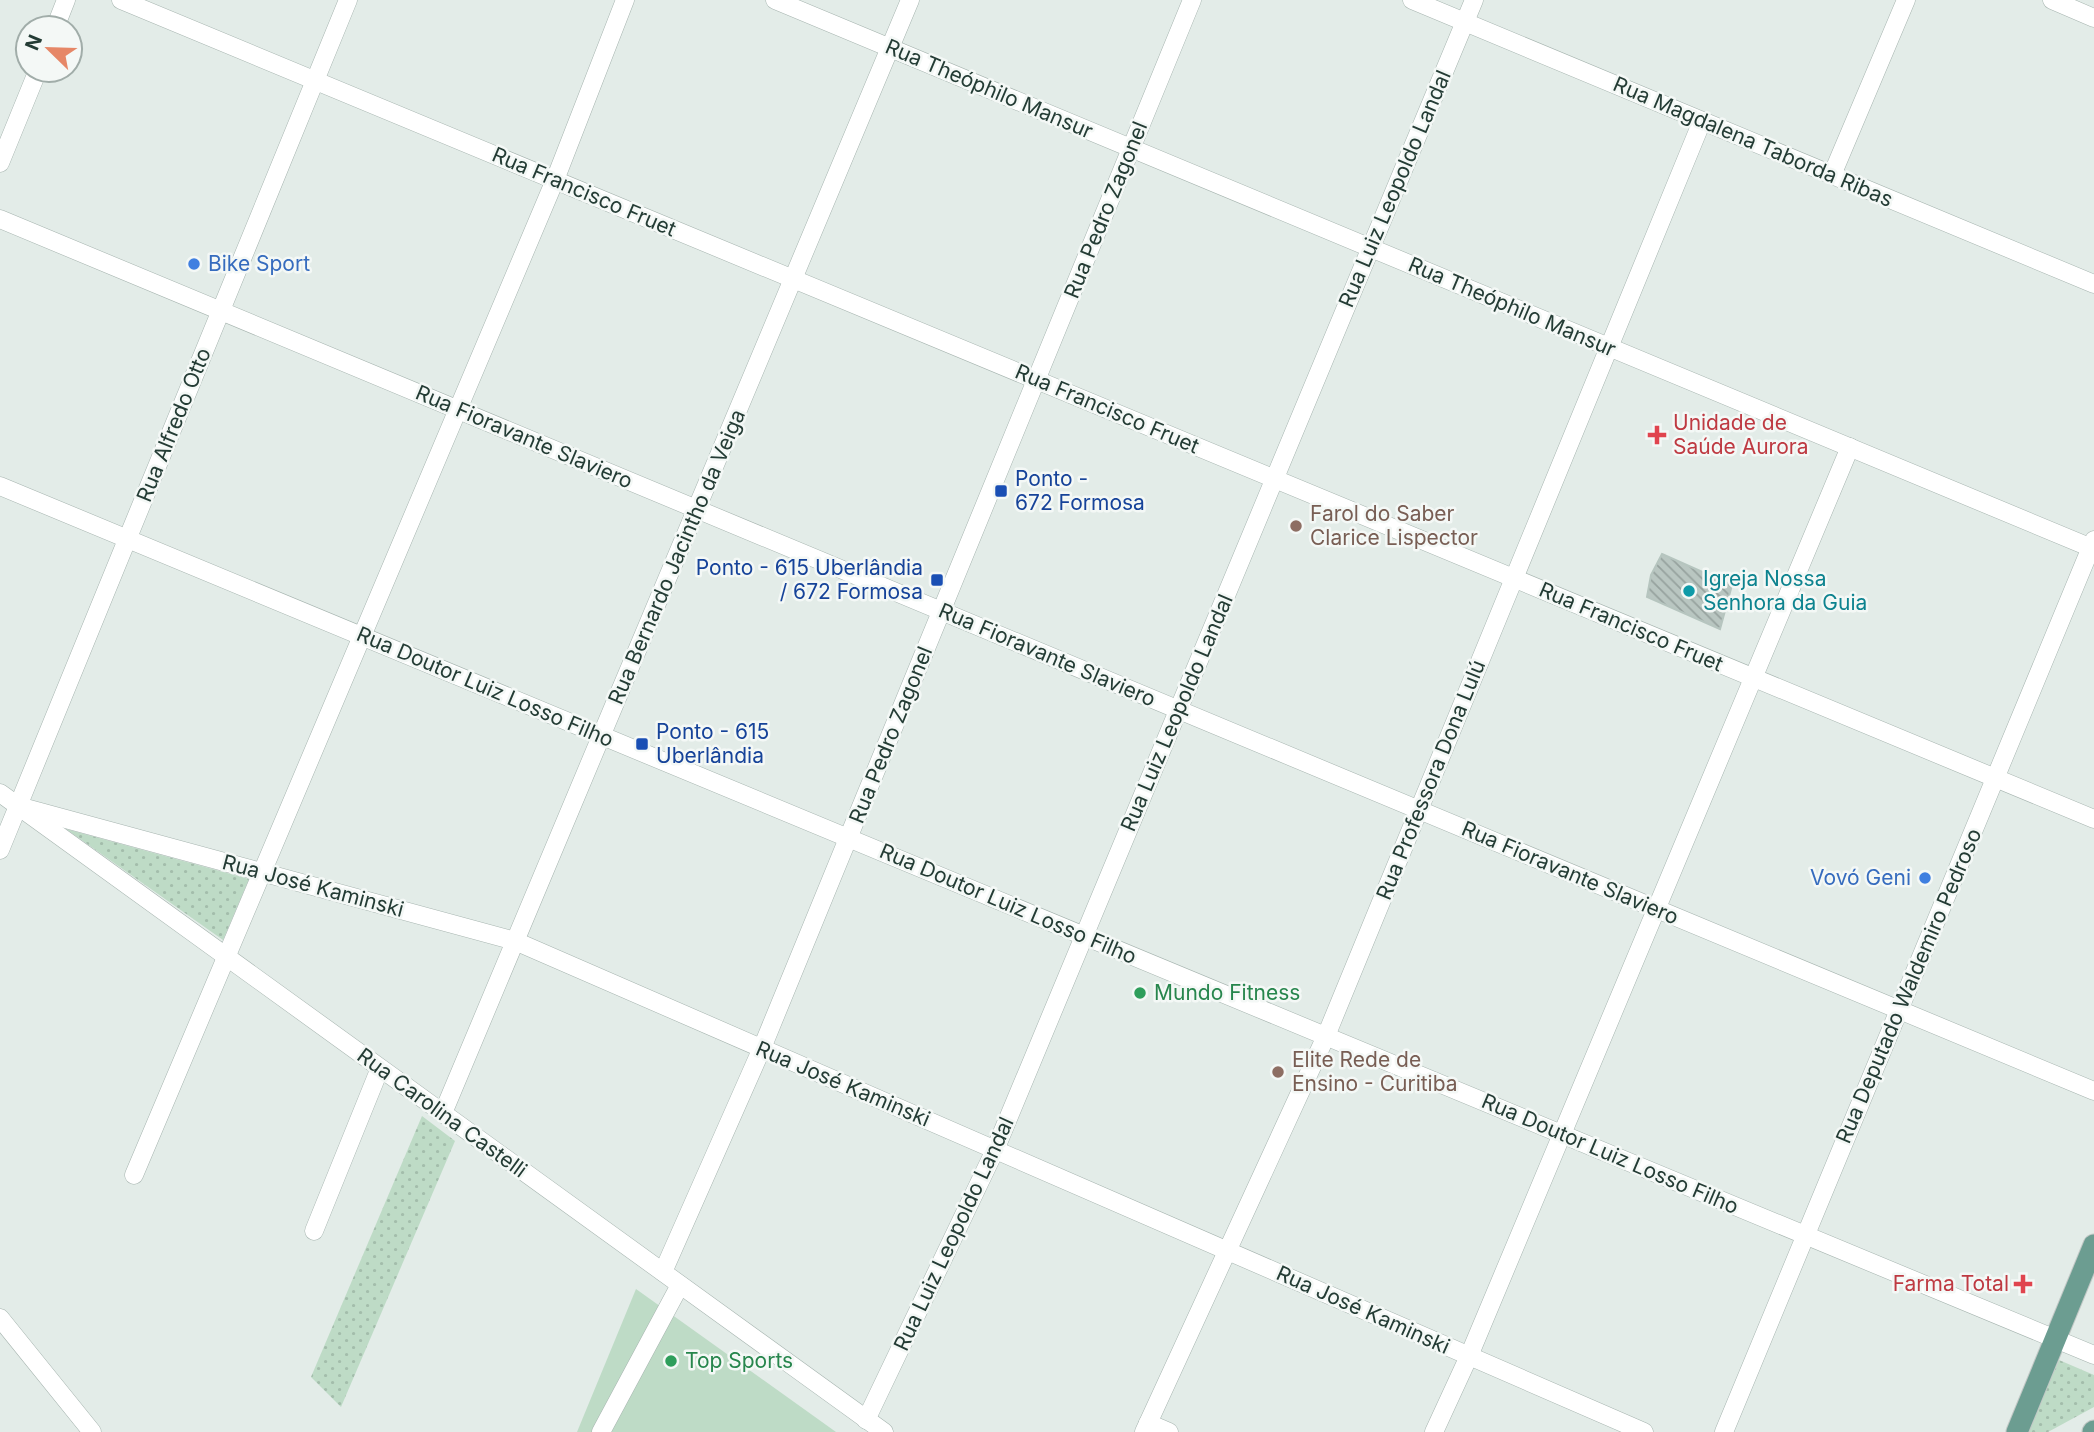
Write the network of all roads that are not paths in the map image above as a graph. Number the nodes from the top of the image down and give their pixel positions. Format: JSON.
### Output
{"nodes":[{"id":1,"x":121,"y":0,"type":"edge"},
{"id":2,"x":348,"y":0,"type":"edge"},
{"id":3,"x":625,"y":0,"type":"edge"},
{"id":4,"x":775,"y":0,"type":"edge"},
{"id":5,"x":910,"y":0,"type":"edge"},
{"id":6,"x":1192,"y":0,"type":"edge"},
{"id":7,"x":1412,"y":0,"type":"edge"},
{"id":8,"x":1474,"y":0,"type":"edge"},
{"id":9,"x":1906,"y":0,"type":"edge"},
{"id":10,"x":2052,"y":0,"type":"edge"},
{"id":11,"x":2094,"y":18,"type":"edge"},
{"id":12,"x":1465,"y":22,"type":"junction"},
{"id":13,"x":890,"y":48,"type":"junction"},
{"id":14,"x":315,"y":80,"type":"junction"},
{"id":15,"x":32,"y":84,"type":"edge"},
{"id":16,"x":1702,"y":121,"type":"junction"},
{"id":17,"x":1131,"y":148,"type":"junction"},
{"id":18,"x":0,"y":163,"type":"edge"},
{"id":19,"x":1832,"y":175,"type":"junction"},
{"id":20,"x":555,"y":180,"type":"junction"},
{"id":21,"x":0,"y":219,"type":"edge"},
{"id":22,"x":1371,"y":248,"type":"junction"},
{"id":23,"x":793,"y":279,"type":"junction"},
{"id":24,"x":2094,"y":284,"type":"edge"},
{"id":25,"x":221,"y":311,"type":"junction"},
{"id":26,"x":1609,"y":347,"type":"junction"},
{"id":27,"x":1036,"y":380,"type":"junction"},
{"id":28,"x":458,"y":409,"type":"junction"},
{"id":29,"x":1850,"y":447,"type":"junction"},
{"id":30,"x":1275,"y":479,"type":"junction"},
{"id":31,"x":0,"y":486,"type":"edge"},
{"id":32,"x":696,"y":509,"type":"junction"},
{"id":33,"x":128,"y":539,"type":"junction"},
{"id":34,"x":2093,"y":545,"type":"edge"},
{"id":35,"x":1514,"y":578,"type":"junction"},
{"id":36,"x":941,"y":611,"type":"junction"},
{"id":37,"x":362,"y":636,"type":"junction"},
{"id":38,"x":1753,"y":678,"type":"junction"},
{"id":39,"x":1178,"y":710,"type":"junction"},
{"id":40,"x":602,"y":736,"type":"junction"},
{"id":41,"x":1995,"y":778,"type":"junction"},
{"id":42,"x":0,"y":793,"type":"edge"},
{"id":43,"x":18,"y":806,"type":"junction"},
{"id":44,"x":1419,"y":810,"type":"junction"},
{"id":45,"x":2094,"y":819,"type":"edge"},
{"id":46,"x":848,"y":838,"type":"junction"},
{"id":47,"x":0,"y":850,"type":"edge"},
{"id":48,"x":262,"y":873,"type":"junction"},
{"id":49,"x":1657,"y":909,"type":"junction"},
{"id":50,"x":1084,"y":936,"type":"junction"},
{"id":51,"x":515,"y":941,"type":"junction"},
{"id":52,"x":226,"y":957,"type":"junction"},
{"id":53,"x":1899,"y":1010,"type":"junction"},
{"id":54,"x":1326,"y":1036,"type":"junction"},
{"id":55,"x":762,"y":1048,"type":"junction"},
{"id":56,"x":380,"y":1068,"type":"junction"},
{"id":57,"x":2094,"y":1091,"type":"edge"},
{"id":58,"x":443,"y":1113,"type":"junction"},
{"id":59,"x":1562,"y":1134,"type":"junction"},
{"id":60,"x":995,"y":1150,"type":"junction"},
{"id":61,"x":134,"y":1175,"type":"dead end"},
{"id":62,"x":314,"y":1231,"type":"dead end"},
{"id":63,"x":1805,"y":1235,"type":"junction"},
{"id":64,"x":2094,"y":1245,"type":"edge"},
{"id":65,"x":1227,"y":1251,"type":"junction"},
{"id":66,"x":663,"y":1272,"type":"junction"},
{"id":67,"x":680,"y":1284,"type":"junction"},
{"id":68,"x":0,"y":1318,"type":"edge"},
{"id":69,"x":2056,"y":1339,"type":"junction"},
{"id":70,"x":2094,"y":1355,"type":"edge"},
{"id":71,"x":1469,"y":1356,"type":"junction"},
{"id":72,"x":866,"y":1420,"type":"junction"},
{"id":73,"x":1146,"y":1427,"type":"edge"},
{"id":74,"x":92,"y":1432,"type":"edge"},
{"id":75,"x":601,"y":1432,"type":"edge"},
{"id":76,"x":884,"y":1432,"type":"edge"},
{"id":77,"x":1169,"y":1432,"type":"edge"},
{"id":78,"x":1434,"y":1432,"type":"edge"},
{"id":79,"x":1644,"y":1432,"type":"edge"},
{"id":80,"x":1724,"y":1432,"type":"edge"},
{"id":81,"x":2017,"y":1432,"type":"edge"}],
"edges":[{"from":1,"to":14,"type":"street","name":"Rua Francisco Fruet"},
{"from":2,"to":14,"type":"street","name":"Rua Alfredo Otto"},
{"from":3,"to":20,"type":"street"},
{"from":4,"to":13,"type":"street","name":"Rua Theóphilo Mansur"},
{"from":5,"to":13,"type":"street","name":"Rua Bernardo Jacintho da Veiga"},
{"from":6,"to":17,"type":"street","name":"Rua Pedro Zagonel"},
{"from":7,"to":12,"type":"street","name":"Rua Magdalena Taborda Ribas"},
{"from":8,"to":12,"type":"street","name":"Rua Luiz Leopoldo Landal"},
{"from":9,"to":19,"type":"street"},
{"from":10,"to":11,"type":"street"},
{"from":12,"to":16,"type":"street","name":"Rua Magdalena Taborda Ribas"},
{"from":12,"to":22,"type":"street","name":"Rua Luiz Leopoldo Landal"},
{"from":13,"to":17,"type":"street","name":"Rua Theóphilo Mansur"},
{"from":13,"to":23,"type":"street","name":"Rua Bernardo Jacintho da Veiga"},
{"from":14,"to":20,"type":"street","name":"Rua Francisco Fruet"},
{"from":14,"to":25,"type":"street","name":"Rua Alfredo Otto"},
{"from":15,"to":18,"type":"street"},
{"from":16,"to":19,"type":"street","name":"Rua Magdalena Taborda Ribas"},
{"from":16,"to":26,"type":"street","name":"Rua Professora Dona Lulú"},
{"from":17,"to":22,"type":"street","name":"Rua Theóphilo Mansur"},
{"from":17,"to":27,"type":"street","name":"Rua Pedro Zagonel"},
{"from":19,"to":24,"type":"street","name":"Rua Magdalena Taborda Ribas"},
{"from":20,"to":23,"type":"street","name":"Rua Francisco Fruet"},
{"from":20,"to":28,"type":"street"},
{"from":21,"to":25,"type":"street","name":"Rua Fioravante Slaviero"},
{"from":22,"to":26,"type":"street","name":"Rua Theóphilo Mansur"},
{"from":22,"to":30,"type":"street","name":"Rua Luiz Leopoldo Landal"},
{"from":23,"to":27,"type":"street","name":"Rua Francisco Fruet"},
{"from":23,"to":32,"type":"street","name":"Rua Bernardo Jacintho da Veiga"},
{"from":25,"to":28,"type":"street","name":"Rua Fioravante Slaviero"},
{"from":25,"to":33,"type":"street","name":"Rua Alfredo Otto"},
{"from":26,"to":29,"type":"street","name":"Rua Theóphilo Mansur"},
{"from":26,"to":35,"type":"street","name":"Rua Professora Dona Lulú"},
{"from":27,"to":30,"type":"street","name":"Rua Francisco Fruet"},
{"from":27,"to":36,"type":"street","name":"Rua Pedro Zagonel"},
{"from":28,"to":32,"type":"street","name":"Rua Fioravante Slaviero"},
{"from":28,"to":37,"type":"street"},
{"from":29,"to":34,"type":"street","name":"Rua Theóphilo Mansur"},
{"from":29,"to":38,"type":"street"},
{"from":30,"to":35,"type":"street","name":"Rua Francisco Fruet"},
{"from":30,"to":39,"type":"street","name":"Rua Luiz Leopoldo Landal"},
{"from":31,"to":33,"type":"street","name":"Rua Doutor Luiz Losso Filho"},
{"from":32,"to":36,"type":"street","name":"Rua Fioravante Slaviero"},
{"from":32,"to":40,"type":"street","name":"Rua Bernardo Jacintho da Veiga"},
{"from":33,"to":37,"type":"street","name":"Rua Doutor Luiz Losso Filho"},
{"from":33,"to":43,"type":"street","name":"Rua Alfredo Otto"},
{"from":34,"to":41,"type":"street","name":"Rua Deputado Waldemiro Pedroso"},
{"from":35,"to":38,"type":"street","name":"Rua Francisco Fruet"},
{"from":35,"to":44,"type":"street","name":"Rua Professora Dona Lulú"},
{"from":36,"to":39,"type":"street","name":"Rua Fioravante Slaviero"},
{"from":36,"to":46,"type":"street","name":"Rua Pedro Zagonel"},
{"from":37,"to":40,"type":"street","name":"Rua Doutor Luiz Losso Filho"},
{"from":37,"to":48,"type":"street"},
{"from":38,"to":41,"type":"street","name":"Rua Francisco Fruet"},
{"from":38,"to":49,"type":"street"},
{"from":39,"to":44,"type":"street","name":"Rua Fioravante Slaviero"},
{"from":39,"to":50,"type":"street","name":"Rua Luiz Leopoldo Landal"},
{"from":40,"to":46,"type":"street","name":"Rua Doutor Luiz Losso Filho"},
{"from":40,"to":51,"type":"street","name":"Rua Bernardo Jacintho da Veiga"},
{"from":41,"to":45,"type":"street","name":"Rua Francisco Fruet"},
{"from":41,"to":53,"type":"street","name":"Rua Deputado Waldemiro Pedroso"},
{"from":42,"to":43,"type":"street","name":"Rua Carolina Castelli"},
{"from":43,"to":47,"type":"street","name":"Rua Alfredo Otto"},
{"from":43,"to":48,"type":"street","name":"Rua José Kaminski"},
{"from":43,"to":52,"type":"street","name":"Rua Carolina Castelli"},
{"from":44,"to":49,"type":"street","name":"Rua Fioravante Slaviero"},
{"from":44,"to":54,"type":"street","name":"Rua Professora Dona Lulú"},
{"from":46,"to":50,"type":"street","name":"Rua Doutor Luiz Losso Filho"},
{"from":46,"to":55,"type":"street","name":"Rua Pedro Zagonel"},
{"from":48,"to":51,"type":"street","name":"Rua José Kaminski"},
{"from":48,"to":52,"type":"street"},
{"from":49,"to":53,"type":"street","name":"Rua Fioravante Slaviero"},
{"from":49,"to":59,"type":"street"},
{"from":50,"to":54,"type":"street","name":"Rua Doutor Luiz Losso Filho"},
{"from":50,"to":60,"type":"street","name":"Rua Luiz Leopoldo Landal"},
{"from":51,"to":55,"type":"street","name":"Rua José Kaminski"},
{"from":51,"to":58,"type":"street","name":"Rua Bernardo Jacintho da Veiga"},
{"from":52,"to":56,"type":"street","name":"Rua Carolina Castelli"},
{"from":52,"to":61,"type":"street"},
{"from":53,"to":57,"type":"street","name":"Rua Fioravante Slaviero"},
{"from":53,"to":63,"type":"street","name":"Rua Deputado Waldemiro Pedroso"},
{"from":54,"to":59,"type":"street","name":"Rua Doutor Luiz Losso Filho"},
{"from":54,"to":65,"type":"street","name":"Rua Professora Dona Lulú"},
{"from":55,"to":60,"type":"street","name":"Rua José Kaminski"},
{"from":55,"to":66,"type":"street","name":"Rua Pedro Zagonel"},
{"from":56,"to":58,"type":"street","name":"Rua Carolina Castelli"},
{"from":56,"to":62,"type":"street"},
{"from":58,"to":66,"type":"street","name":"Rua Carolina Castelli"},
{"from":59,"to":63,"type":"street","name":"Rua Doutor Luiz Losso Filho"},
{"from":59,"to":71,"type":"street"},
{"from":60,"to":65,"type":"street","name":"Rua José Kaminski"},
{"from":60,"to":72,"type":"street","name":"Rua Luiz Leopoldo Landal"},
{"from":63,"to":69,"type":"street","name":"Rua Doutor Luiz Losso Filho"},
{"from":63,"to":80,"type":"street","name":"Rua Deputado Waldemiro Pedroso"},
{"from":64,"to":69,"type":"main road"},
{"from":65,"to":71,"type":"street","name":"Rua José Kaminski"},
{"from":65,"to":73,"type":"street","name":"Rua Professora Dona Lulú"},
{"from":66,"to":67,"type":"street","name":"Rua Carolina Castelli"},
{"from":67,"to":72,"type":"street","name":"Rua Carolina Castelli"},
{"from":67,"to":75,"type":"street"},
{"from":68,"to":74,"type":"street"},
{"from":69,"to":70,"type":"street","name":"Rua Doutor Luiz Losso Filho"},
{"from":69,"to":81,"type":"main road"},
{"from":71,"to":78,"type":"street"},
{"from":71,"to":79,"type":"street","name":"Rua José Kaminski"},
{"from":72,"to":76,"type":"street","name":"Rua Carolina Castelli"},
{"from":73,"to":77,"type":"street"}]}
